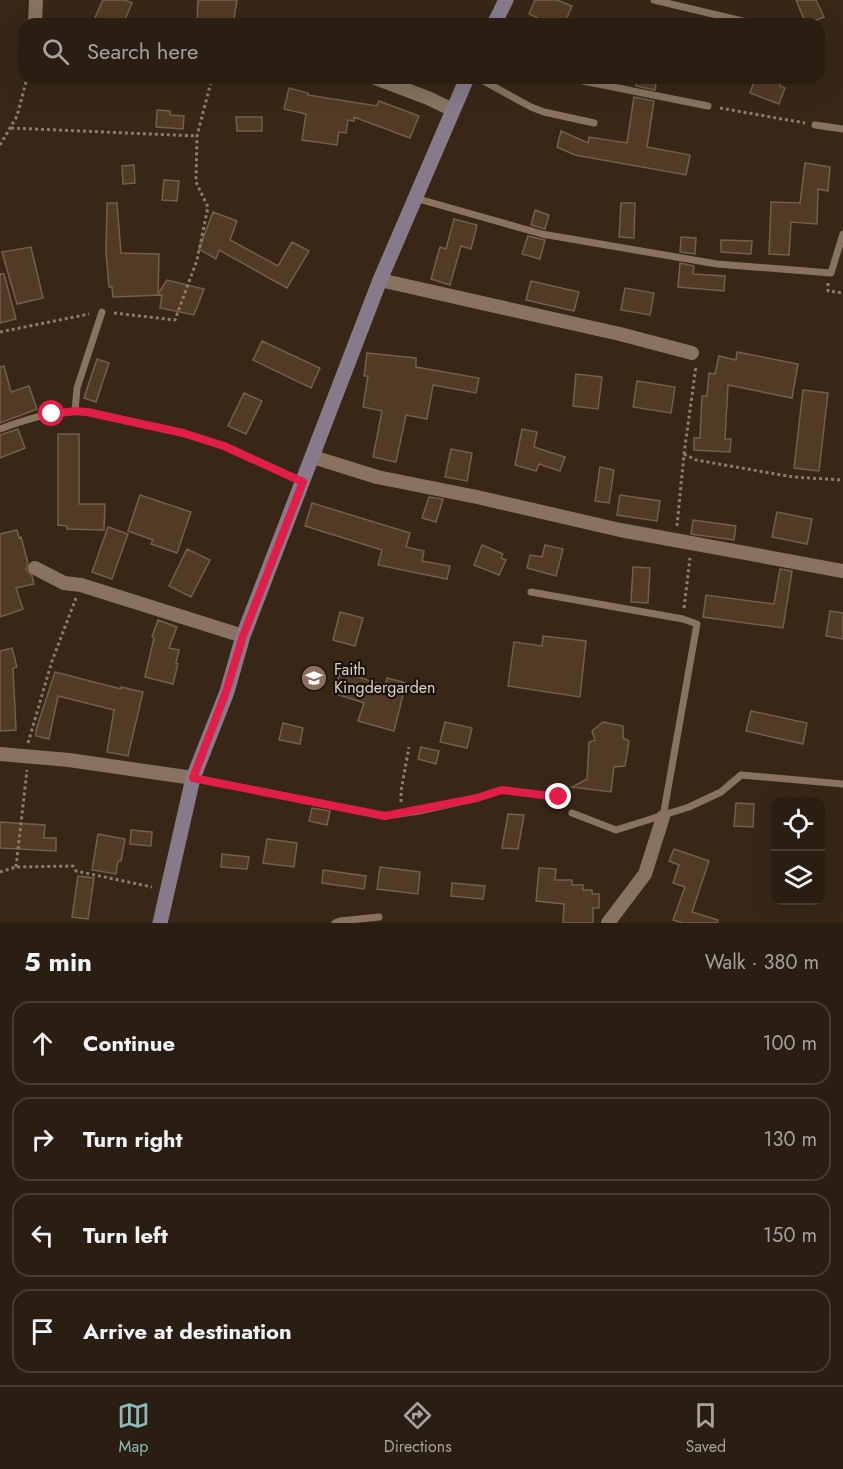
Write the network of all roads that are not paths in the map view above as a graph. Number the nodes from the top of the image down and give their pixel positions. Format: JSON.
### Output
{"nodes":[{"id":1,"x":36,"y":0,"type":"edge"},
{"id":2,"x":506,"y":0,"type":"edge"},
{"id":3,"x":654,"y":0,"type":"edge"},
{"id":4,"x":35,"y":18,"type":"edge"},
{"id":5,"x":497,"y":18,"type":"edge"},
{"id":6,"x":730,"y":18,"type":"edge"},
{"id":7,"x":391,"y":84,"type":"edge"},
{"id":8,"x":464,"y":84,"type":"edge"},
{"id":9,"x":489,"y":84,"type":"edge"},
{"id":10,"x":598,"y":84,"type":"edge"},
{"id":11,"x":708,"y":106,"type":"road end"},
{"id":12,"x":453,"y":110,"type":"junction"},
{"id":13,"x":594,"y":123,"type":"dead end"},
{"id":14,"x":815,"y":125,"type":"road end"},
{"id":15,"x":843,"y":129,"type":"edge"},
{"id":16,"x":415,"y":198,"type":"junction"},
{"id":17,"x":843,"y":234,"type":"edge"},
{"id":18,"x":380,"y":280,"type":"junction"},
{"id":19,"x":102,"y":312,"type":"dead end"},
{"id":20,"x":692,"y":353,"type":"road end"},
{"id":21,"x":75,"y":411,"type":"junction"},
{"id":22,"x":0,"y":429,"type":"edge"},
{"id":23,"x":313,"y":457,"type":"junction"},
{"id":24,"x":303,"y":482,"type":"junction"},
{"id":25,"x":35,"y":568,"type":"dead end"},
{"id":26,"x":843,"y":571,"type":"edge"},
{"id":27,"x":531,"y":592,"type":"dead end"},
{"id":28,"x":243,"y":636,"type":"junction"},
{"id":29,"x":0,"y":754,"type":"edge"},
{"id":30,"x":193,"y":778,"type":"junction"},
{"id":31,"x":843,"y":784,"type":"edge"},
{"id":32,"x":477,"y":798,"type":"road end"},
{"id":33,"x":572,"y":813,"type":"road end"},
{"id":34,"x":663,"y":817,"type":"junction"},
{"id":35,"x":378,"y":917,"type":"dead end"},
{"id":36,"x":160,"y":923,"type":"edge"},
{"id":37,"x":335,"y":923,"type":"edge"},
{"id":38,"x":608,"y":923,"type":"edge"}],
"edges":[{"from":1,"to":4,"type":"street"},
{"from":2,"to":5,"type":"main road"},
{"from":3,"to":6,"type":"lane"},
{"from":7,"to":12,"type":"street"},
{"from":8,"to":12,"type":"main road"},
{"from":9,"to":13,"type":"lane"},
{"from":10,"to":11,"type":"lane"},
{"from":12,"to":16,"type":"main road"},
{"from":14,"to":15,"type":"lane"},
{"from":16,"to":17,"type":"lane"},
{"from":16,"to":18,"type":"main road"},
{"from":18,"to":20,"type":"street"},
{"from":18,"to":23,"type":"main road"},
{"from":19,"to":21,"type":"lane"},
{"from":21,"to":22,"type":"lane"},
{"from":21,"to":24,"type":"lane"},
{"from":23,"to":24,"type":"main road"},
{"from":23,"to":26,"type":"street"},
{"from":24,"to":28,"type":"main road"},
{"from":25,"to":28,"type":"street"},
{"from":27,"to":34,"type":"lane"},
{"from":28,"to":30,"type":"main road"},
{"from":29,"to":30,"type":"street"},
{"from":30,"to":32,"type":"lane"},
{"from":30,"to":36,"type":"main road"},
{"from":31,"to":34,"type":"lane"},
{"from":33,"to":34,"type":"lane"},
{"from":34,"to":38,"type":"street"},
{"from":35,"to":37,"type":"lane"}]}
